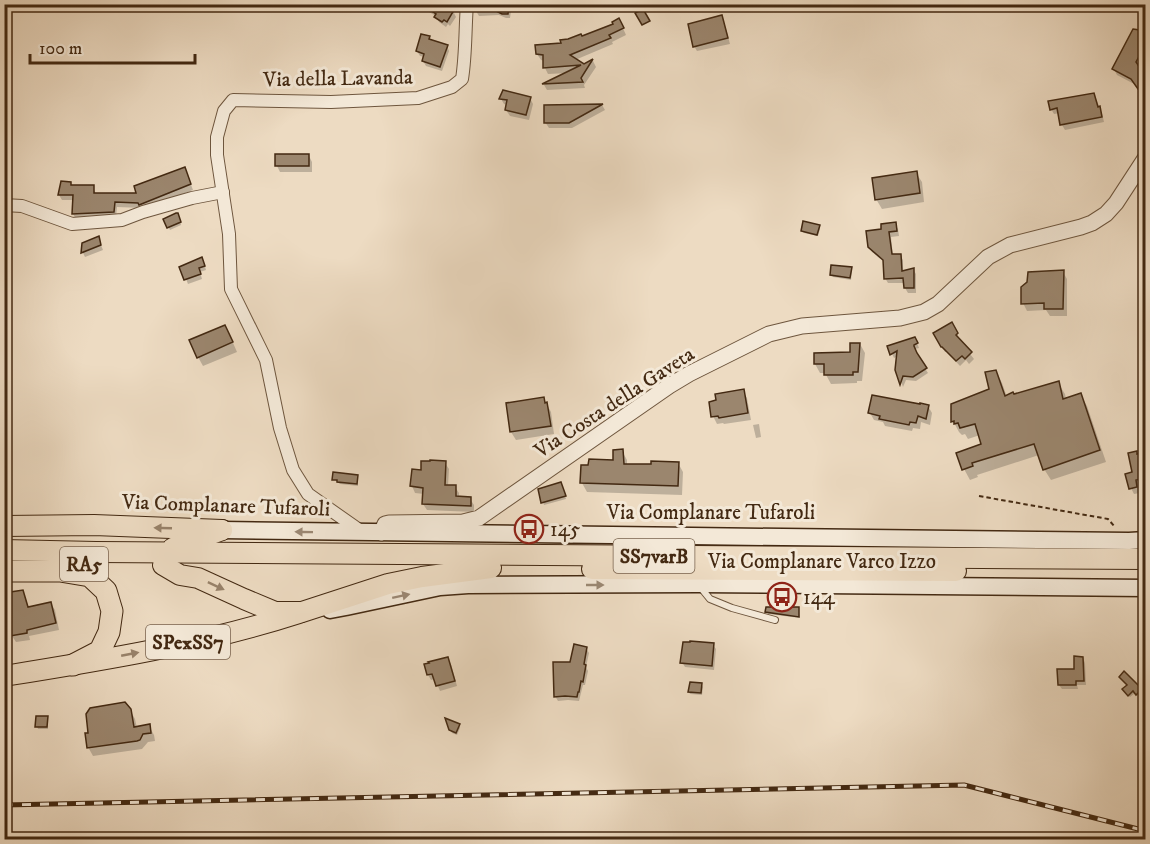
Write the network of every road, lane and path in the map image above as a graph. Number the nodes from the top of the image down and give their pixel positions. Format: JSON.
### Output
{"nodes":[{"id":1,"x":467,"y":4,"type":"edge"},
{"id":2,"x":1146,"y":157,"type":"edge"},
{"id":3,"x":223,"y":192,"type":"junction"},
{"id":4,"x":4,"y":205,"type":"edge"},
{"id":5,"x":979,"y":496,"type":"dead end"},
{"id":6,"x":4,"y":526,"type":"edge"},
{"id":7,"x":222,"y":530,"type":"junction"},
{"id":8,"x":363,"y":533,"type":"junction"},
{"id":9,"x":381,"y":533,"type":"junction"},
{"id":10,"x":1137,"y":541,"type":"edge"},
{"id":11,"x":4,"y":550,"type":"edge"},
{"id":12,"x":163,"y":559,"type":"junction"},
{"id":13,"x":1146,"y":559,"type":"edge"},
{"id":14,"x":4,"y":564,"type":"edge"},
{"id":15,"x":491,"y":568,"type":"junction"},
{"id":16,"x":4,"y":571,"type":"edge"},
{"id":17,"x":1146,"y":572,"type":"edge"},
{"id":18,"x":698,"y":584,"type":"junction"},
{"id":19,"x":1146,"y":588,"type":"edge"},
{"id":20,"x":302,"y":612,"type":"junction"},
{"id":21,"x":776,"y":620,"type":"dead end"},
{"id":22,"x":73,"y":665,"type":"junction"},
{"id":23,"x":4,"y":676,"type":"edge"}],
"edges":[{"from":1,"to":3,"type":"street","name":"Via della Lavanda"},
{"from":2,"to":9,"type":"street","name":"Via Costa della Gaveta"},
{"from":3,"to":4,"type":"street"},
{"from":3,"to":8,"type":"street","name":"Via della Lavanda"},
{"from":5,"to":10,"type":"path"},
{"from":7,"to":6,"type":"main road","name":"Via Complanare Tufaroli","one_way":true},
{"from":8,"to":7,"type":"main road","name":"Via Complanare Tufaroli","one_way":true},
{"from":7,"to":12,"type":"main road"},
{"from":8,"to":9,"type":"main road","name":"Via Complanare Tufaroli"},
{"from":9,"to":10,"type":"main road","name":"Via Complanare Tufaroli"},
{"from":11,"to":12,"type":"main road","number":"RA5"},
{"from":12,"to":13,"type":"main road","number":"SS7varB"},
{"from":12,"to":14,"type":"main road","number":"RA5"},
{"from":12,"to":15,"type":"main road","number":"SS7varB"},
{"from":12,"to":20,"type":"main road","one_way":true},
{"from":15,"to":17,"type":"main road","number":"SS7varB"},
{"from":15,"to":20,"type":"main road"},
{"from":16,"to":22,"type":"highway"},
{"from":18,"to":19,"type":"main road","name":"Via Complanare Varco Izzo","number":"SPexSS7"},
{"from":20,"to":18,"type":"main road","name":"Via Complanare Varco Izzo","number":"SPexSS7","one_way":true},
{"from":18,"to":21,"type":"lane"},
{"from":22,"to":20,"type":"main road","name":"Via Complanare Varco Izzo","number":"SPexSS7","one_way":true},
{"from":22,"to":23,"type":"main road","name":"Via Complanare Varco Izzo","number":"SPexSS7"}]}
